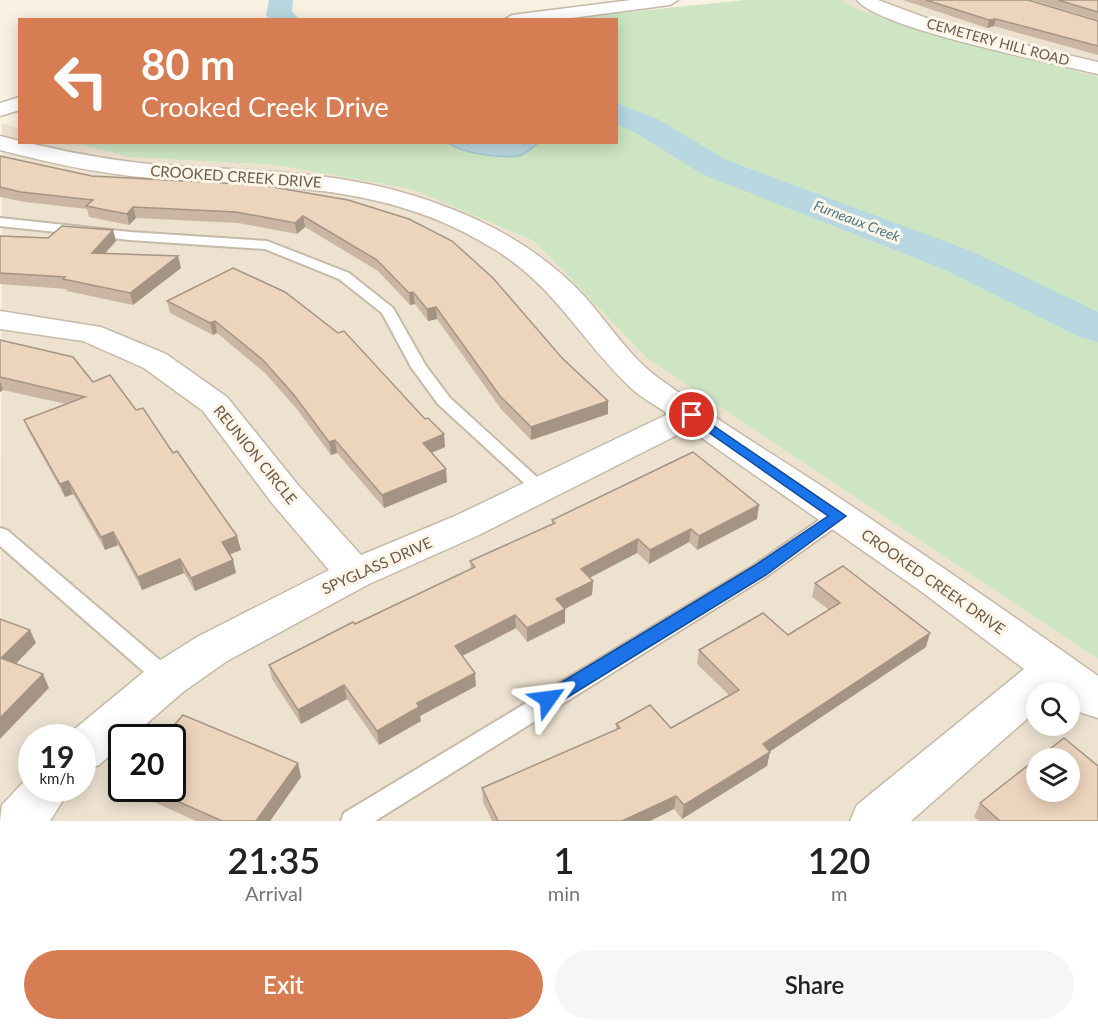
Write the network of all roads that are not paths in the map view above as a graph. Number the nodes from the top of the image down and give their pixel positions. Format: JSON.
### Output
{"nodes":[{"id":1,"x":670,"y":0,"type":"edge"},
{"id":2,"x":866,"y":0,"type":"edge"},
{"id":3,"x":528,"y":18,"type":"edge"},
{"id":4,"x":1098,"y":68,"type":"edge"},
{"id":5,"x":18,"y":95,"type":"edge"},
{"id":6,"x":0,"y":100,"type":"edge"},
{"id":7,"x":18,"y":104,"type":"edge"},
{"id":8,"x":0,"y":110,"type":"edge"},
{"id":9,"x":0,"y":143,"type":"edge"},
{"id":10,"x":0,"y":222,"type":"edge"},
{"id":11,"x":0,"y":320,"type":"edge"},
{"id":12,"x":692,"y":415,"type":"junction"},
{"id":13,"x":541,"y":489,"type":"junction"},
{"id":14,"x":838,"y":516,"type":"junction"},
{"id":15,"x":0,"y":535,"type":"edge"},
{"id":16,"x":355,"y":574,"type":"junction"},
{"id":17,"x":1055,"y":669,"type":"junction"},
{"id":18,"x":167,"y":679,"type":"junction"},
{"id":19,"x":1098,"y":700,"type":"edge"},
{"id":20,"x":96,"y":739,"type":"edge"},
{"id":21,"x":35,"y":802,"type":"edge"},
{"id":22,"x":885,"y":818,"type":"edge"},
{"id":23,"x":20,"y":821,"type":"edge"},
{"id":24,"x":353,"y":821,"type":"edge"}],
"edges":[{"from":1,"to":3,"type":"street"},
{"from":2,"to":4,"type":"street","name":"CEMETERY HILL ROAD"},
{"from":5,"to":6,"type":"street"},
{"from":7,"to":8,"type":"street"},
{"from":9,"to":12,"type":"street","name":"CROOKED CREEK DRIVE"},
{"from":10,"to":13,"type":"lane"},
{"from":11,"to":16,"type":"street","name":"REUNION CIRCLE"},
{"from":12,"to":13,"type":"street","name":"SPYGLASS DRIVE"},
{"from":12,"to":14,"type":"street","name":"CROOKED CREEK DRIVE"},
{"from":13,"to":16,"type":"street","name":"SPYGLASS DRIVE"},
{"from":14,"to":17,"type":"street","name":"CROOKED CREEK DRIVE"},
{"from":14,"to":24,"type":"lane"},
{"from":15,"to":18,"type":"lane"},
{"from":16,"to":18,"type":"street","name":"SPYGLASS DRIVE"},
{"from":17,"to":19,"type":"street","name":"CROOKED CREEK DRIVE"},
{"from":17,"to":22,"type":"street"},
{"from":18,"to":20,"type":"street","name":"SPYGLASS DRIVE"},
{"from":21,"to":23,"type":"street"}]}
